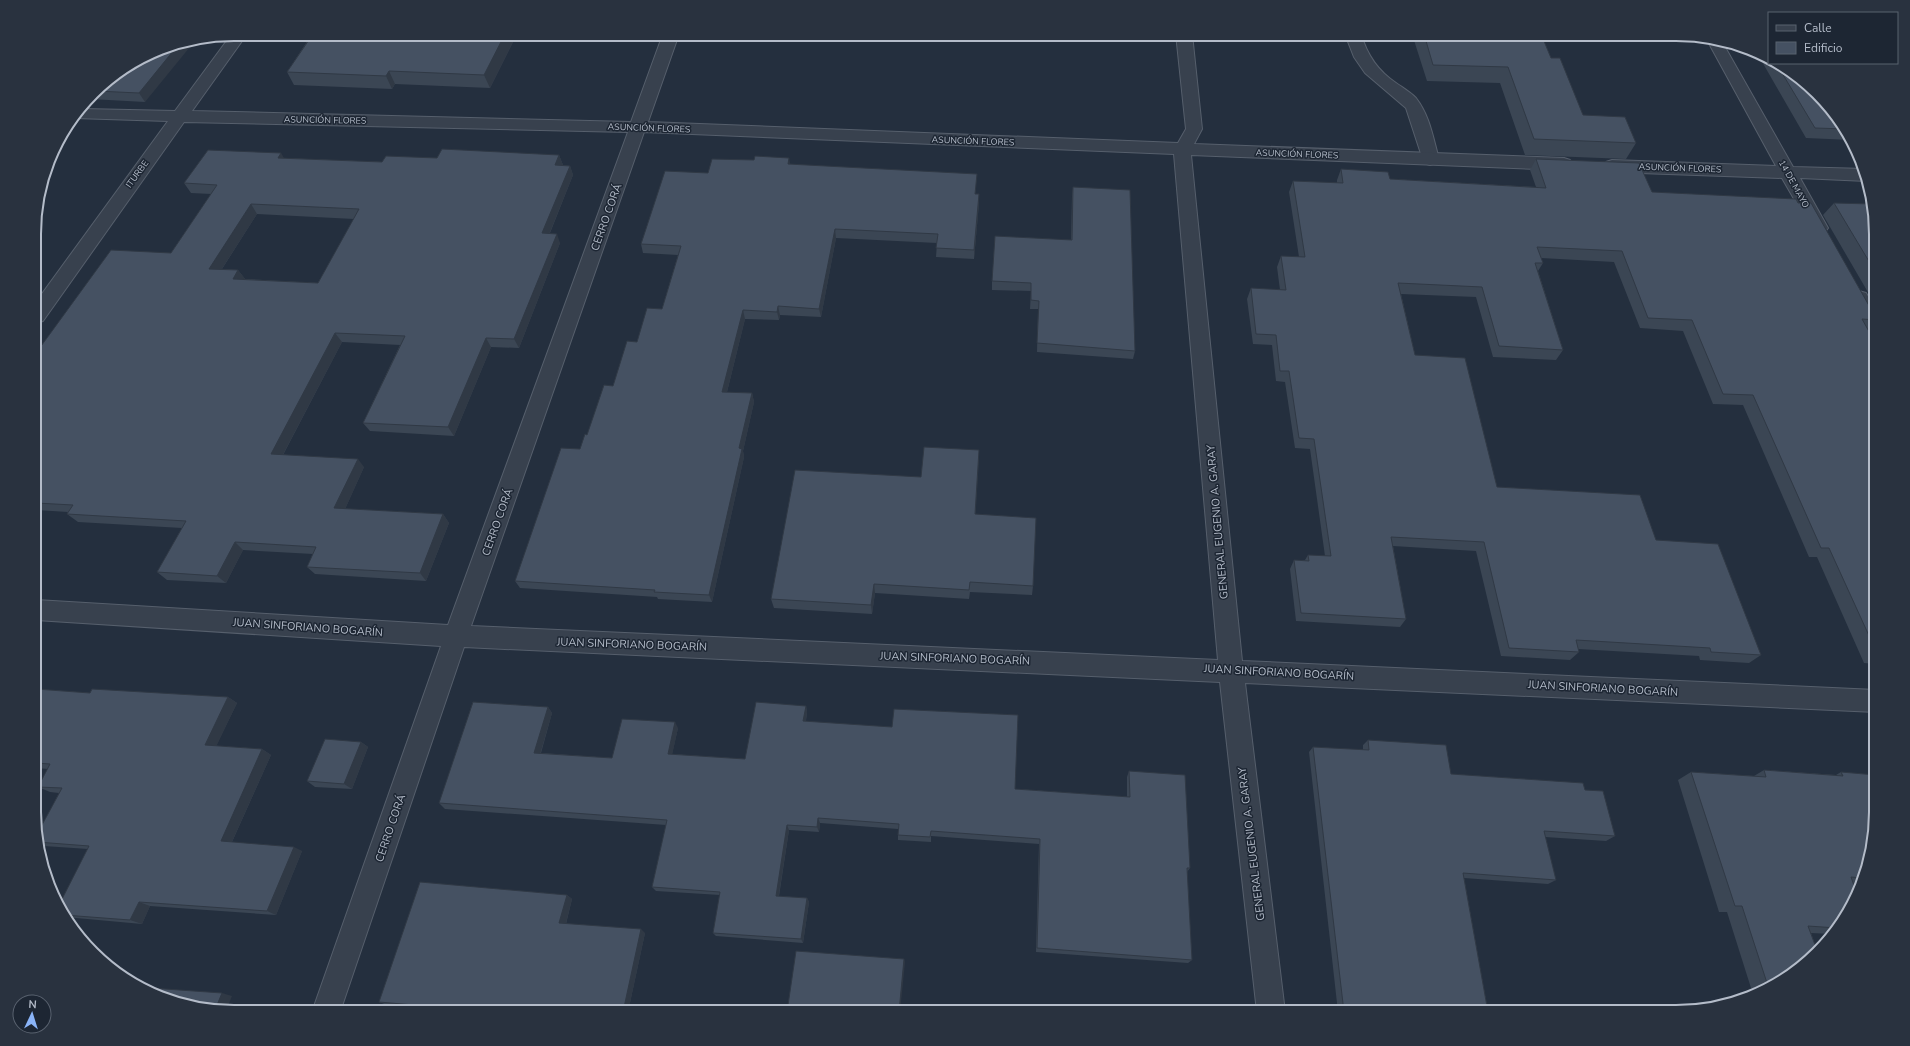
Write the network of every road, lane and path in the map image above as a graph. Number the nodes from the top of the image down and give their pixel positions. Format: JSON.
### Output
{"nodes":[{"id":1,"x":234,"y":41,"type":"edge"},
{"id":2,"x":669,"y":41,"type":"edge"},
{"id":3,"x":1185,"y":41,"type":"edge"},
{"id":4,"x":1355,"y":41,"type":"edge"},
{"id":5,"x":1717,"y":46,"type":"edge"},
{"id":6,"x":83,"y":114,"type":"edge"},
{"id":7,"x":179,"y":116,"type":"junction"},
{"id":8,"x":639,"y":127,"type":"junction"},
{"id":9,"x":1182,"y":150,"type":"junction"},
{"id":10,"x":1430,"y":159,"type":"junction"},
{"id":11,"x":1787,"y":172,"type":"junction"},
{"id":12,"x":1860,"y":175,"type":"edge"},
{"id":13,"x":1826,"y":240,"type":"edge"},
{"id":14,"x":1852,"y":287,"type":"edge"},
{"id":15,"x":41,"y":309,"type":"edge"},
{"id":16,"x":1869,"y":316,"type":"edge"},
{"id":17,"x":41,"y":610,"type":"edge"},
{"id":18,"x":456,"y":636,"type":"junction"},
{"id":19,"x":1231,"y":670,"type":"junction"},
{"id":20,"x":1869,"y":701,"type":"edge"},
{"id":21,"x":328,"y":1005,"type":"edge"},
{"id":22,"x":1270,"y":1005,"type":"edge"}],
"edges":[{"from":1,"to":7,"type":"street","name":"ITURBE"},
{"from":2,"to":8,"type":"street","name":"CERRO CORÁ"},
{"from":3,"to":9,"type":"street"},
{"from":4,"to":10,"type":"street"},
{"from":5,"to":11,"type":"street","name":"14 DE MAYO"},
{"from":6,"to":7,"type":"street","name":"ASUNCIÓN FLORES"},
{"from":7,"to":8,"type":"street","name":"ASUNCIÓN FLORES"},
{"from":7,"to":15,"type":"street","name":"ITURBE"},
{"from":8,"to":9,"type":"street","name":"ASUNCIÓN FLORES"},
{"from":8,"to":18,"type":"street","name":"CERRO CORÁ"},
{"from":9,"to":10,"type":"street","name":"ASUNCIÓN FLORES"},
{"from":9,"to":19,"type":"street","name":"GENERAL EUGENIO A. GARAY"},
{"from":10,"to":11,"type":"street","name":"ASUNCIÓN FLORES"},
{"from":11,"to":12,"type":"street","name":"ASUNCIÓN FLORES"},
{"from":11,"to":13,"type":"street","name":"14 DE MAYO"},
{"from":14,"to":16,"type":"street"},
{"from":17,"to":18,"type":"street","name":"JUAN SINFORIANO BOGARÍN"},
{"from":18,"to":19,"type":"street","name":"JUAN SINFORIANO BOGARÍN"},
{"from":18,"to":21,"type":"street","name":"CERRO CORÁ"},
{"from":19,"to":20,"type":"street","name":"JUAN SINFORIANO BOGARÍN"},
{"from":19,"to":22,"type":"street","name":"GENERAL EUGENIO A. GARAY"}]}
